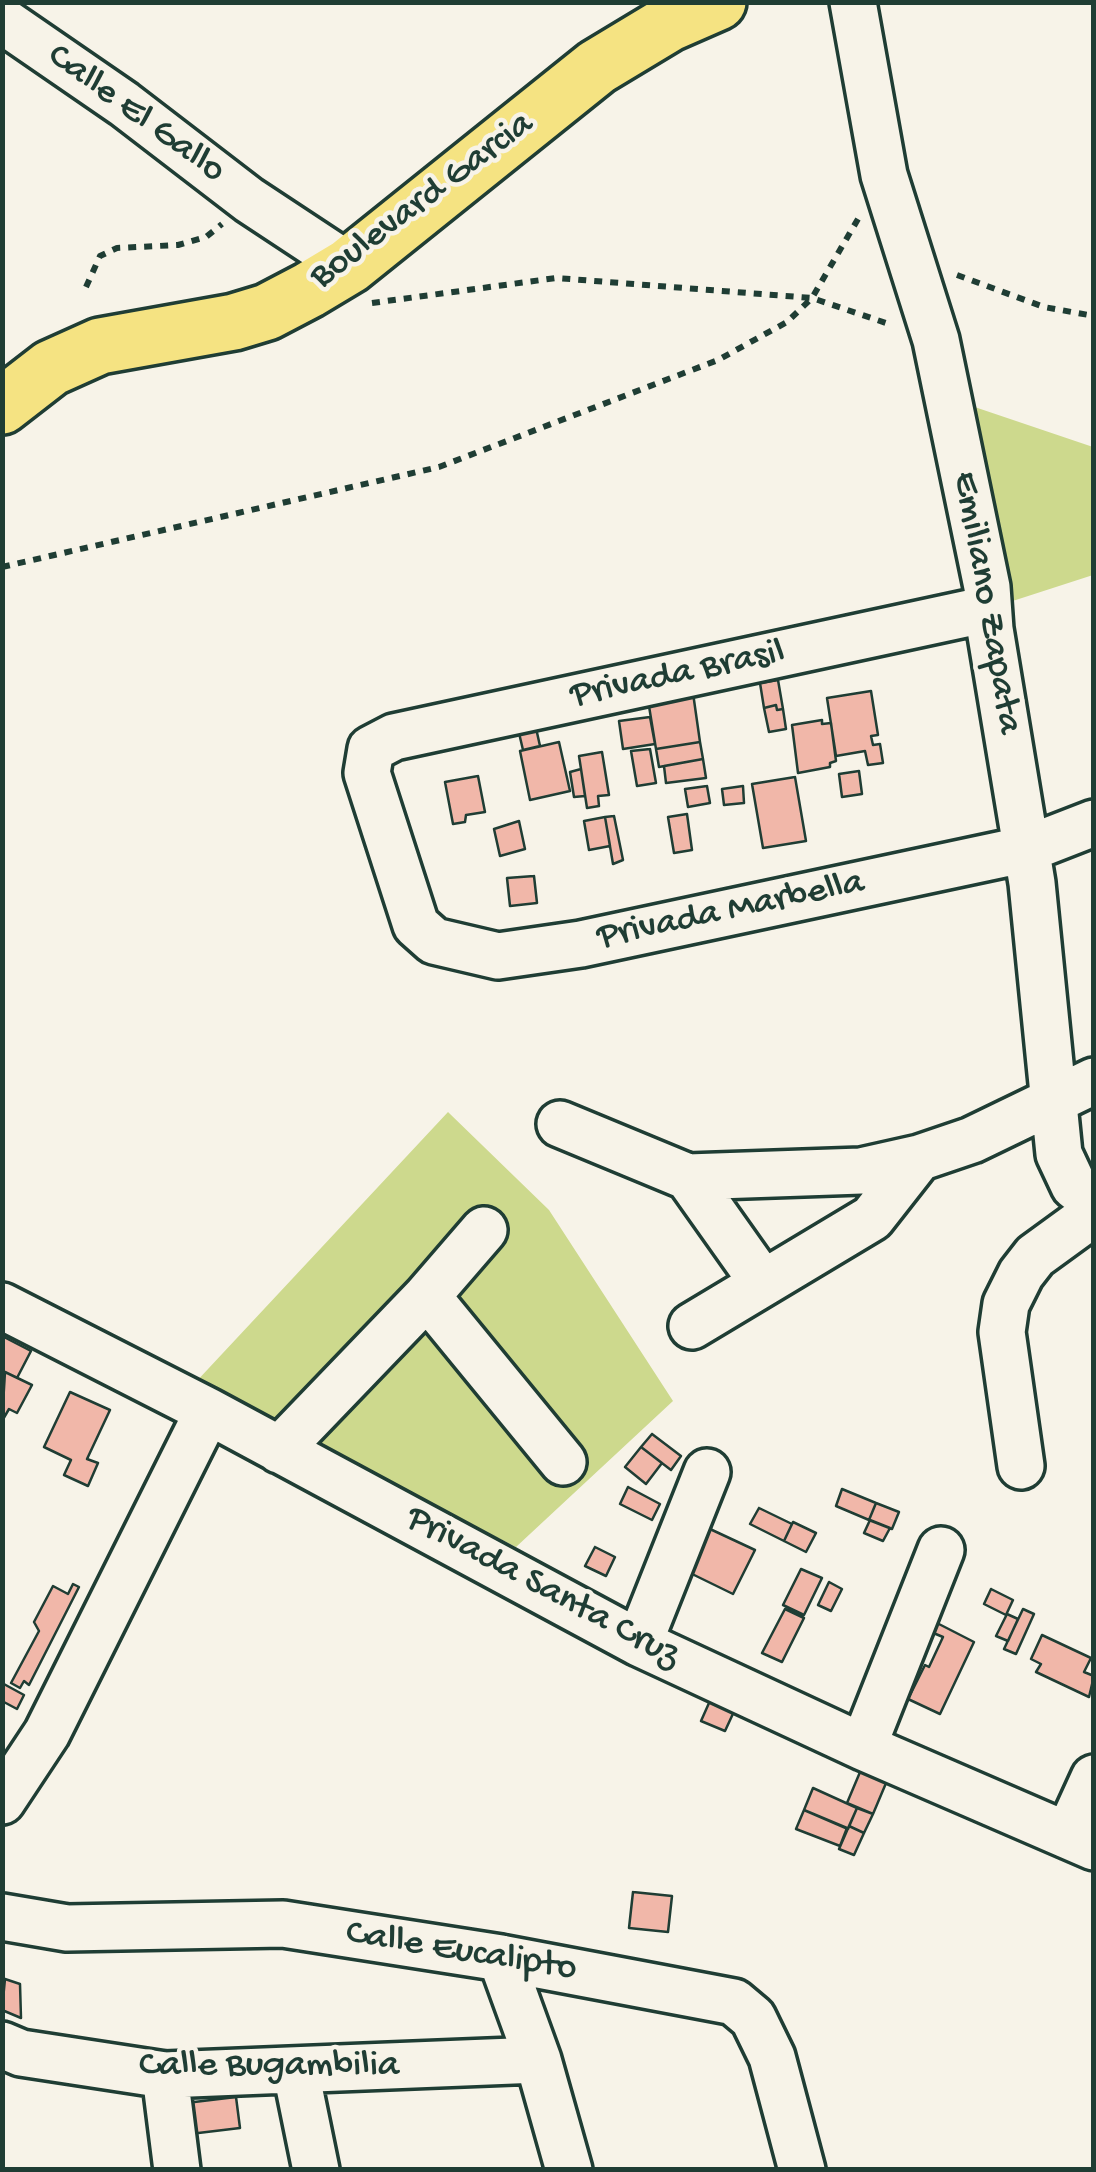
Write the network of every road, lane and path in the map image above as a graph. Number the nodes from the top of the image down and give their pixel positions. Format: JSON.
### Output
{"nodes":[{"id":1,"x":853,"y":2,"type":"edge"},
{"id":2,"x":681,"y":9,"type":"edge"},
{"id":3,"x":2,"y":20,"type":"edge"},
{"id":4,"x":884,"y":175,"type":"junction"},
{"id":5,"x":249,"y":200,"type":"junction"},
{"id":6,"x":910,"y":257,"type":"junction"},
{"id":7,"x":358,"y":285,"type":"junction"},
{"id":8,"x":86,"y":288,"type":"dead end"},
{"id":9,"x":812,"y":298,"type":"junction"},
{"id":10,"x":1094,"y":316,"type":"edge"},
{"id":11,"x":936,"y":340,"type":"junction"},
{"id":12,"x":2,"y":406,"type":"edge"},
{"id":13,"x":2,"y":567,"type":"edge"},
{"id":14,"x":988,"y":609,"type":"junction"},
{"id":15,"x":1094,"y":823,"type":"edge"},
{"id":16,"x":1026,"y":849,"type":"junction"},
{"id":17,"x":434,"y":941,"type":"joint"},
{"id":18,"x":1074,"y":1089,"type":"edge"},
{"id":19,"x":560,"y":1124,"type":"dead end"},
{"id":20,"x":920,"y":1158,"type":"junction"},
{"id":21,"x":688,"y":1177,"type":"junction"},
{"id":22,"x":1094,"y":1202,"type":"edge"},
{"id":23,"x":1094,"y":1213,"type":"edge"},
{"id":24,"x":484,"y":1230,"type":"dead end"},
{"id":25,"x":762,"y":1284,"type":"junction"},
{"id":26,"x":428,"y":1296,"type":"junction"},
{"id":27,"x":2,"y":1306,"type":"edge"},
{"id":28,"x":692,"y":1326,"type":"dead end"},
{"id":29,"x":208,"y":1411,"type":"junction"},
{"id":30,"x":279,"y":1450,"type":"junction"},
{"id":31,"x":563,"y":1462,"type":"dead end"},
{"id":32,"x":1021,"y":1466,"type":"dead end"},
{"id":33,"x":707,"y":1472,"type":"dead end"},
{"id":34,"x":941,"y":1550,"type":"dead end"},
{"id":35,"x":639,"y":1642,"type":"junction"},
{"id":36,"x":863,"y":1747,"type":"junction"},
{"id":37,"x":1094,"y":1778,"type":"edge"},
{"id":38,"x":2,"y":1802,"type":"edge"},
{"id":39,"x":1081,"y":1841,"type":"edge"},
{"id":40,"x":2,"y":1918,"type":"edge"},
{"id":41,"x":501,"y":1958,"type":"junction"},
{"id":42,"x":2,"y":2045,"type":"edge"},
{"id":43,"x":538,"y":2060,"type":"junction"},
{"id":44,"x":296,"y":2072,"type":"junction"},
{"id":45,"x":165,"y":2075,"type":"junction"},
{"id":46,"x":177,"y":2170,"type":"edge"},
{"id":47,"x":316,"y":2170,"type":"edge"},
{"id":48,"x":568,"y":2170,"type":"edge"},
{"id":49,"x":802,"y":2170,"type":"edge"}],
"edges":[{"from":1,"to":4,"type":"street","name":"Emiliano Zapata"},
{"from":2,"to":7,"type":"main road","name":"Boulevard Garcia"},
{"from":3,"to":5,"type":"street","name":"Calle El Gallo"},
{"from":4,"to":6,"type":"street","name":"Emiliano Zapata"},
{"from":4,"to":9,"type":"path"},
{"from":5,"to":7,"type":"street"},
{"from":5,"to":8,"type":"path","name":"Calle El Gallo"},
{"from":6,"to":10,"type":"path"},
{"from":6,"to":11,"type":"street","name":"Emiliano Zapata"},
{"from":7,"to":9,"type":"path"},
{"from":7,"to":12,"type":"main road","name":"Boulevard Garcia"},
{"from":9,"to":11,"type":"path"},
{"from":9,"to":13,"type":"path"},
{"from":11,"to":14,"type":"street","name":"Emiliano Zapata"},
{"from":14,"to":16,"type":"street","name":"Emiliano Zapata"},
{"from":14,"to":17,"type":"street","name":"Privada Brasil"},
{"from":15,"to":16,"type":"street","name":"Privada Marbella"},
{"from":16,"to":17,"type":"street","name":"Privada Marbella"},
{"from":16,"to":18,"type":"street","name":"Emiliano Zapata"},
{"from":18,"to":20,"type":"street"},
{"from":18,"to":22,"type":"street","name":"Emiliano Zapata"},
{"from":19,"to":21,"type":"street"},
{"from":20,"to":21,"type":"street"},
{"from":20,"to":25,"type":"street"},
{"from":21,"to":25,"type":"street"},
{"from":23,"to":32,"type":"street"},
{"from":24,"to":26,"type":"street"},
{"from":25,"to":28,"type":"street"},
{"from":26,"to":30,"type":"street"},
{"from":26,"to":31,"type":"street"},
{"from":27,"to":29,"type":"street","name":"Privada Santa Cruz"},
{"from":29,"to":30,"type":"street","name":"Privada Santa Cruz"},
{"from":29,"to":38,"type":"street"},
{"from":30,"to":35,"type":"street","name":"Privada Santa Cruz"},
{"from":33,"to":35,"type":"street"},
{"from":34,"to":36,"type":"street"},
{"from":35,"to":36,"type":"street","name":"Privada Santa Cruz"},
{"from":36,"to":39,"type":"street","name":"Privada Santa Cruz"},
{"from":37,"to":39,"type":"street"},
{"from":40,"to":41,"type":"street","name":"Calle Eucalipto"},
{"from":41,"to":43,"type":"street"},
{"from":41,"to":49,"type":"street","name":"Calle Eucalipto"},
{"from":42,"to":45,"type":"street","name":"Calle Bugambilia"},
{"from":43,"to":44,"type":"street","name":"Calle Bugambilia"},
{"from":43,"to":48,"type":"street"},
{"from":44,"to":45,"type":"street","name":"Calle Bugambilia"},
{"from":44,"to":47,"type":"street"},
{"from":45,"to":46,"type":"street"}]}
